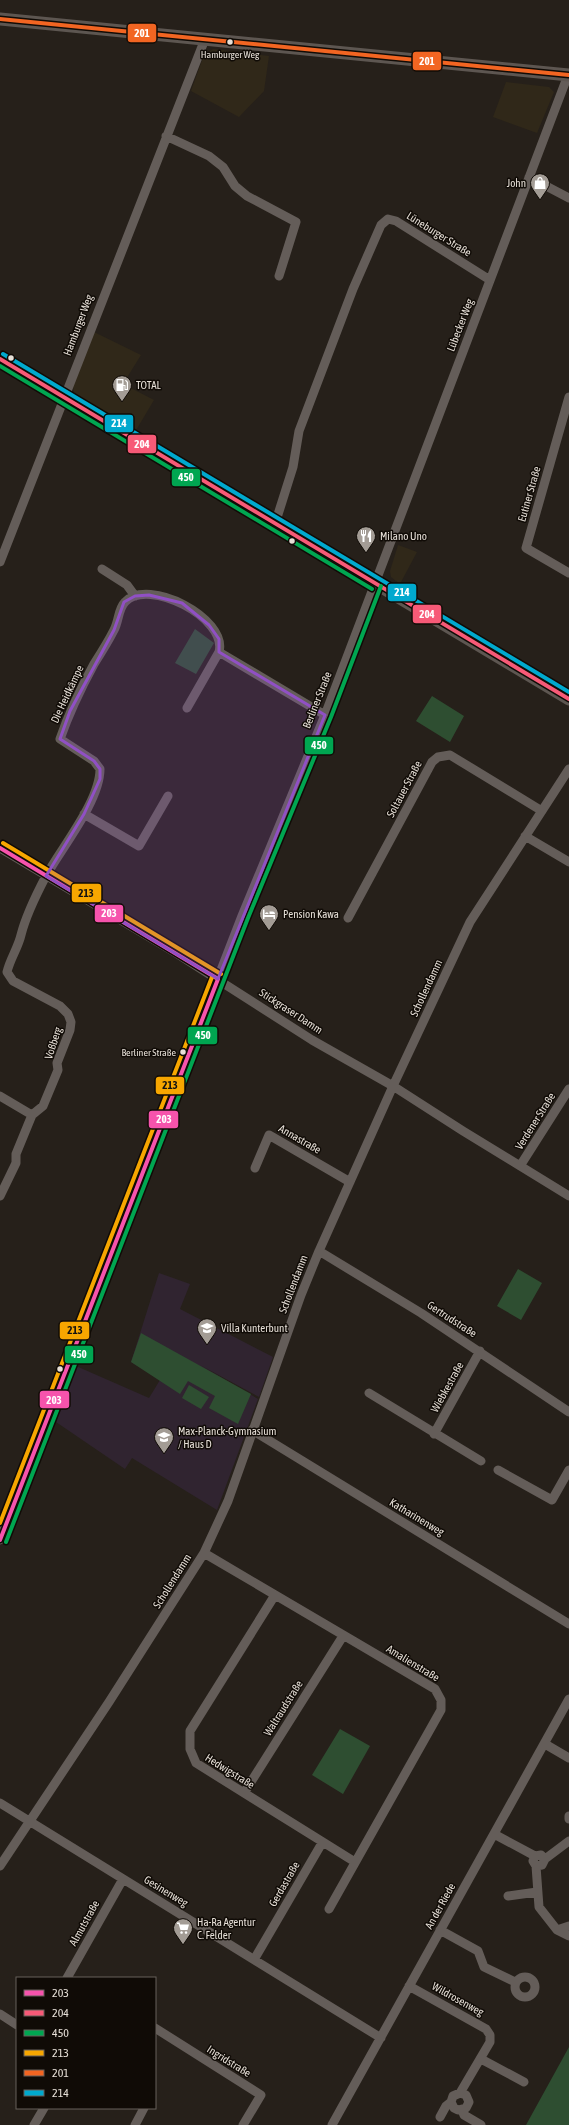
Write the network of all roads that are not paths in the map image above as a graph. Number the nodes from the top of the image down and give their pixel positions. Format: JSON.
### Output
{"nodes":[{"id":1,"x":0,"y":19,"type":"edge"},
{"id":2,"x":204,"y":39,"type":"junction"},
{"id":3,"x":568,"y":75,"type":"edge"},
{"id":4,"x":166,"y":136,"type":"junction"},
{"id":5,"x":529,"y":177,"type":"junction"},
{"id":6,"x":569,"y":198,"type":"edge"},
{"id":7,"x":279,"y":276,"type":"dead end"},
{"id":8,"x":490,"y":280,"type":"junction"},
{"id":9,"x":0,"y":359,"type":"edge"},
{"id":10,"x":63,"y":397,"type":"junction"},
{"id":11,"x":569,"y":397,"type":"edge"},
{"id":12,"x":276,"y":524,"type":"junction"},
{"id":13,"x":0,"y":562,"type":"edge"},
{"id":14,"x":102,"y":569,"type":"dead end"},
{"id":15,"x":569,"y":573,"type":"edge"},
{"id":16,"x":375,"y":584,"type":"junction"},
{"id":17,"x":135,"y":596,"type":"junction"},
{"id":18,"x":219,"y":652,"type":"junction"},
{"id":19,"x":569,"y":699,"type":"edge"},
{"id":20,"x":186,"y":708,"type":"dead end"},
{"id":21,"x":325,"y":715,"type":"junction"},
{"id":22,"x":569,"y":769,"type":"edge"},
{"id":23,"x":168,"y":796,"type":"dead end"},
{"id":24,"x":542,"y":811,"type":"junction"},
{"id":25,"x":84,"y":814,"type":"junction"},
{"id":26,"x":525,"y":836,"type":"junction"},
{"id":27,"x":0,"y":848,"type":"edge"},
{"id":28,"x":569,"y":862,"type":"edge"},
{"id":29,"x":46,"y":876,"type":"junction"},
{"id":30,"x":348,"y":918,"type":"dead end"},
{"id":31,"x":3,"y":971,"type":"edge"},
{"id":32,"x":218,"y":979,"type":"junction"},
{"id":33,"x":394,"y":1086,"type":"junction"},
{"id":34,"x":569,"y":1089,"type":"edge"},
{"id":35,"x":0,"y":1096,"type":"edge"},
{"id":36,"x":32,"y":1115,"type":"junction"},
{"id":37,"x":520,"y":1166,"type":"junction"},
{"id":38,"x":254,"y":1168,"type":"dead end"},
{"id":39,"x":350,"y":1182,"type":"junction"},
{"id":40,"x":0,"y":1196,"type":"edge"},
{"id":41,"x":569,"y":1196,"type":"edge"},
{"id":42,"x":319,"y":1251,"type":"junction"},
{"id":43,"x":480,"y":1351,"type":"junction"},
{"id":44,"x":369,"y":1393,"type":"dead end"},
{"id":45,"x":569,"y":1412,"type":"edge"},
{"id":46,"x":252,"y":1430,"type":"junction"},
{"id":47,"x":434,"y":1434,"type":"junction"},
{"id":48,"x":481,"y":1461,"type":"dead end"},
{"id":49,"x":498,"y":1470,"type":"dead end"},
{"id":50,"x":569,"y":1470,"type":"edge"},
{"id":51,"x":0,"y":1540,"type":"edge"},
{"id":52,"x":204,"y":1552,"type":"junction"},
{"id":53,"x":275,"y":1595,"type":"junction"},
{"id":54,"x":569,"y":1624,"type":"edge"},
{"id":55,"x":343,"y":1636,"type":"junction"},
{"id":56,"x":569,"y":1699,"type":"edge"},
{"id":57,"x":545,"y":1744,"type":"junction"},
{"id":58,"x":569,"y":1758,"type":"edge"},
{"id":59,"x":244,"y":1794,"type":"junction"},
{"id":60,"x":0,"y":1803,"type":"edge"},
{"id":61,"x":30,"y":1822,"type":"junction"},
{"id":62,"x":494,"y":1834,"type":"junction"},
{"id":63,"x":569,"y":1841,"type":"edge"},
{"id":64,"x":322,"y":1843,"type":"junction"},
{"id":65,"x":535,"y":1856,"type":"junction"},
{"id":66,"x":544,"y":1859,"type":"junction"},
{"id":67,"x":355,"y":1862,"type":"junction"},
{"id":68,"x":0,"y":1866,"type":"edge"},
{"id":69,"x":536,"y":1866,"type":"junction"},
{"id":70,"x":122,"y":1879,"type":"junction"},
{"id":71,"x":537,"y":1892,"type":"junction"},
{"id":72,"x":508,"y":1896,"type":"dead end"},
{"id":73,"x":329,"y":1910,"type":"dead end"},
{"id":74,"x":569,"y":1926,"type":"edge"},
{"id":75,"x":440,"y":1930,"type":"junction"},
{"id":76,"x":557,"y":1930,"type":"junction"},
{"id":77,"x":569,"y":1936,"type":"edge"},
{"id":78,"x":254,"y":1958,"type":"junction"},
{"id":79,"x":68,"y":1977,"type":"edge"},
{"id":80,"x":515,"y":1982,"type":"dead end"},
{"id":81,"x":409,"y":1986,"type":"junction"},
{"id":82,"x":0,"y":2014,"type":"edge"},
{"id":83,"x":16,"y":2024,"type":"edge"},
{"id":84,"x":156,"y":2029,"type":"edge"},
{"id":85,"x":381,"y":2038,"type":"junction"},
{"id":86,"x":481,"y":2059,"type":"junction"},
{"id":87,"x":524,"y":2082,"type":"dead end"},
{"id":88,"x":460,"y":2093,"type":"junction"},
{"id":89,"x":451,"y":2102,"type":"junction"},
{"id":90,"x":43,"y":2109,"type":"edge"},
{"id":91,"x":143,"y":2109,"type":"edge"},
{"id":92,"x":462,"y":2110,"type":"junction"},
{"id":93,"x":440,"y":2117,"type":"dead end"},
{"id":94,"x":34,"y":2125,"type":"edge"},
{"id":95,"x":135,"y":2125,"type":"edge"},
{"id":96,"x":243,"y":2125,"type":"edge"},
{"id":97,"x":332,"y":2125,"type":"edge"},
{"id":98,"x":481,"y":2125,"type":"edge"}],
"edges":[{"from":1,"to":2,"type":"main road"},
{"from":2,"to":3,"type":"main road"},
{"from":2,"to":4,"type":"street","name":"Hamburger Weg"},
{"from":3,"to":5,"type":"street","name":"Lübecker Weg"},
{"from":4,"to":7,"type":"street"},
{"from":4,"to":10,"type":"street","name":"Hamburger Weg"},
{"from":5,"to":6,"type":"street"},
{"from":5,"to":8,"type":"street","name":"Lübecker Weg"},
{"from":8,"to":12,"type":"street","name":"Lüneburger Straße"},
{"from":8,"to":16,"type":"street","name":"Lübecker Weg"},
{"from":9,"to":10,"type":"main road"},
{"from":10,"to":12,"type":"main road"},
{"from":10,"to":13,"type":"street","name":"Hamburger Weg"},
{"from":11,"to":15,"type":"street","name":"Eutiner Straße"},
{"from":12,"to":16,"type":"main road"},
{"from":14,"to":17,"type":"street"},
{"from":16,"to":19,"type":"main road"},
{"from":16,"to":21,"type":"street","name":"Berliner Straße"},
{"from":17,"to":18,"type":"street"},
{"from":17,"to":25,"type":"street","name":"Die Heidkämpe"},
{"from":18,"to":20,"type":"street"},
{"from":18,"to":21,"type":"street"},
{"from":21,"to":32,"type":"street","name":"Berliner Straße"},
{"from":22,"to":24,"type":"street","name":"Schollendamm"},
{"from":23,"to":25,"type":"street"},
{"from":24,"to":26,"type":"street","name":"Schollendamm"},
{"from":24,"to":30,"type":"street","name":"Soltauer Straße"},
{"from":25,"to":29,"type":"street","name":"Die Heidkämpe"},
{"from":26,"to":28,"type":"street"},
{"from":26,"to":33,"type":"street","name":"Schollendamm"},
{"from":27,"to":29,"type":"street","name":"Stickgraser Damm"},
{"from":29,"to":31,"type":"street","name":"Voßberg"},
{"from":29,"to":32,"type":"street","name":"Stickgraser Damm"},
{"from":31,"to":36,"type":"street","name":"Voßberg"},
{"from":32,"to":33,"type":"street","name":"Stickgraser Damm"},
{"from":32,"to":51,"type":"street","name":"Berliner Straße"},
{"from":33,"to":37,"type":"street","name":"Stickgraser Damm"},
{"from":33,"to":39,"type":"street","name":"Schollendamm"},
{"from":34,"to":37,"type":"street","name":"Verdener Straße"},
{"from":35,"to":36,"type":"street"},
{"from":36,"to":40,"type":"street","name":"Voßberg"},
{"from":37,"to":41,"type":"street","name":"Stickgraser Damm"},
{"from":38,"to":39,"type":"street","name":"Annastraße"},
{"from":39,"to":42,"type":"street","name":"Schollendamm"},
{"from":42,"to":43,"type":"street","name":"Gertrudstraße"},
{"from":42,"to":46,"type":"street","name":"Schollendamm"},
{"from":43,"to":45,"type":"street","name":"Gertrudstraße"},
{"from":43,"to":47,"type":"street","name":"Wiebkestraße"},
{"from":44,"to":47,"type":"street"},
{"from":46,"to":52,"type":"street","name":"Schollendamm"},
{"from":46,"to":54,"type":"street","name":"Katharinenweg"},
{"from":47,"to":48,"type":"street"},
{"from":49,"to":50,"type":"street"},
{"from":52,"to":53,"type":"street","name":"Amalienstraße"},
{"from":52,"to":61,"type":"street","name":"Schollendamm"},
{"from":53,"to":55,"type":"street","name":"Amalienstraße"},
{"from":53,"to":59,"type":"street","name":"Hedwigstraße"},
{"from":55,"to":59,"type":"street","name":"Waltraudstraße"},
{"from":55,"to":67,"type":"street","name":"Amalienstraße"},
{"from":56,"to":57,"type":"street","name":"An der Riede"},
{"from":57,"to":58,"type":"street"},
{"from":57,"to":62,"type":"street","name":"An der Riede"},
{"from":59,"to":64,"type":"street","name":"Hedwigstraße"},
{"from":60,"to":61,"type":"street","name":"Gesinenweg"},
{"from":61,"to":68,"type":"street","name":"Schollendamm"},
{"from":61,"to":70,"type":"street","name":"Gesinenweg"},
{"from":62,"to":65,"type":"street"},
{"from":62,"to":75,"type":"street","name":"An der Riede"},
{"from":63,"to":66,"type":"street"},
{"from":64,"to":67,"type":"street","name":"Hedwigstraße"},
{"from":64,"to":78,"type":"street","name":"Gerdastraße"},
{"from":65,"to":66,"type":"street"},
{"from":65,"to":69,"type":"street"},
{"from":66,"to":69,"type":"street"},
{"from":67,"to":73,"type":"street","name":"Amalienstraße"},
{"from":69,"to":71,"type":"street"},
{"from":70,"to":78,"type":"street","name":"Gesinenweg"},
{"from":70,"to":79,"type":"street","name":"Almutstraße"},
{"from":71,"to":72,"type":"street"},
{"from":71,"to":76,"type":"street"},
{"from":74,"to":76,"type":"street"},
{"from":75,"to":80,"type":"street"},
{"from":75,"to":81,"type":"street","name":"An der Riede"},
{"from":76,"to":77,"type":"street"},
{"from":78,"to":85,"type":"street","name":"Gesinenweg"},
{"from":81,"to":85,"type":"street","name":"An der Riede"},
{"from":81,"to":86,"type":"street","name":"Wildrosenweg"},
{"from":82,"to":83,"type":"street"},
{"from":84,"to":96,"type":"street","name":"Ingridstraße"},
{"from":85,"to":97,"type":"street","name":"An der Riede"},
{"from":86,"to":87,"type":"street"},
{"from":86,"to":88,"type":"street","name":"Wildrosenweg"},
{"from":88,"to":89,"type":"street","name":"Wildrosenweg"},
{"from":88,"to":92,"type":"street"},
{"from":89,"to":92,"type":"street"},
{"from":89,"to":93,"type":"street","name":"Wildrosenweg"},
{"from":90,"to":94,"type":"street"},
{"from":91,"to":95,"type":"street"},
{"from":92,"to":98,"type":"street"}]}
